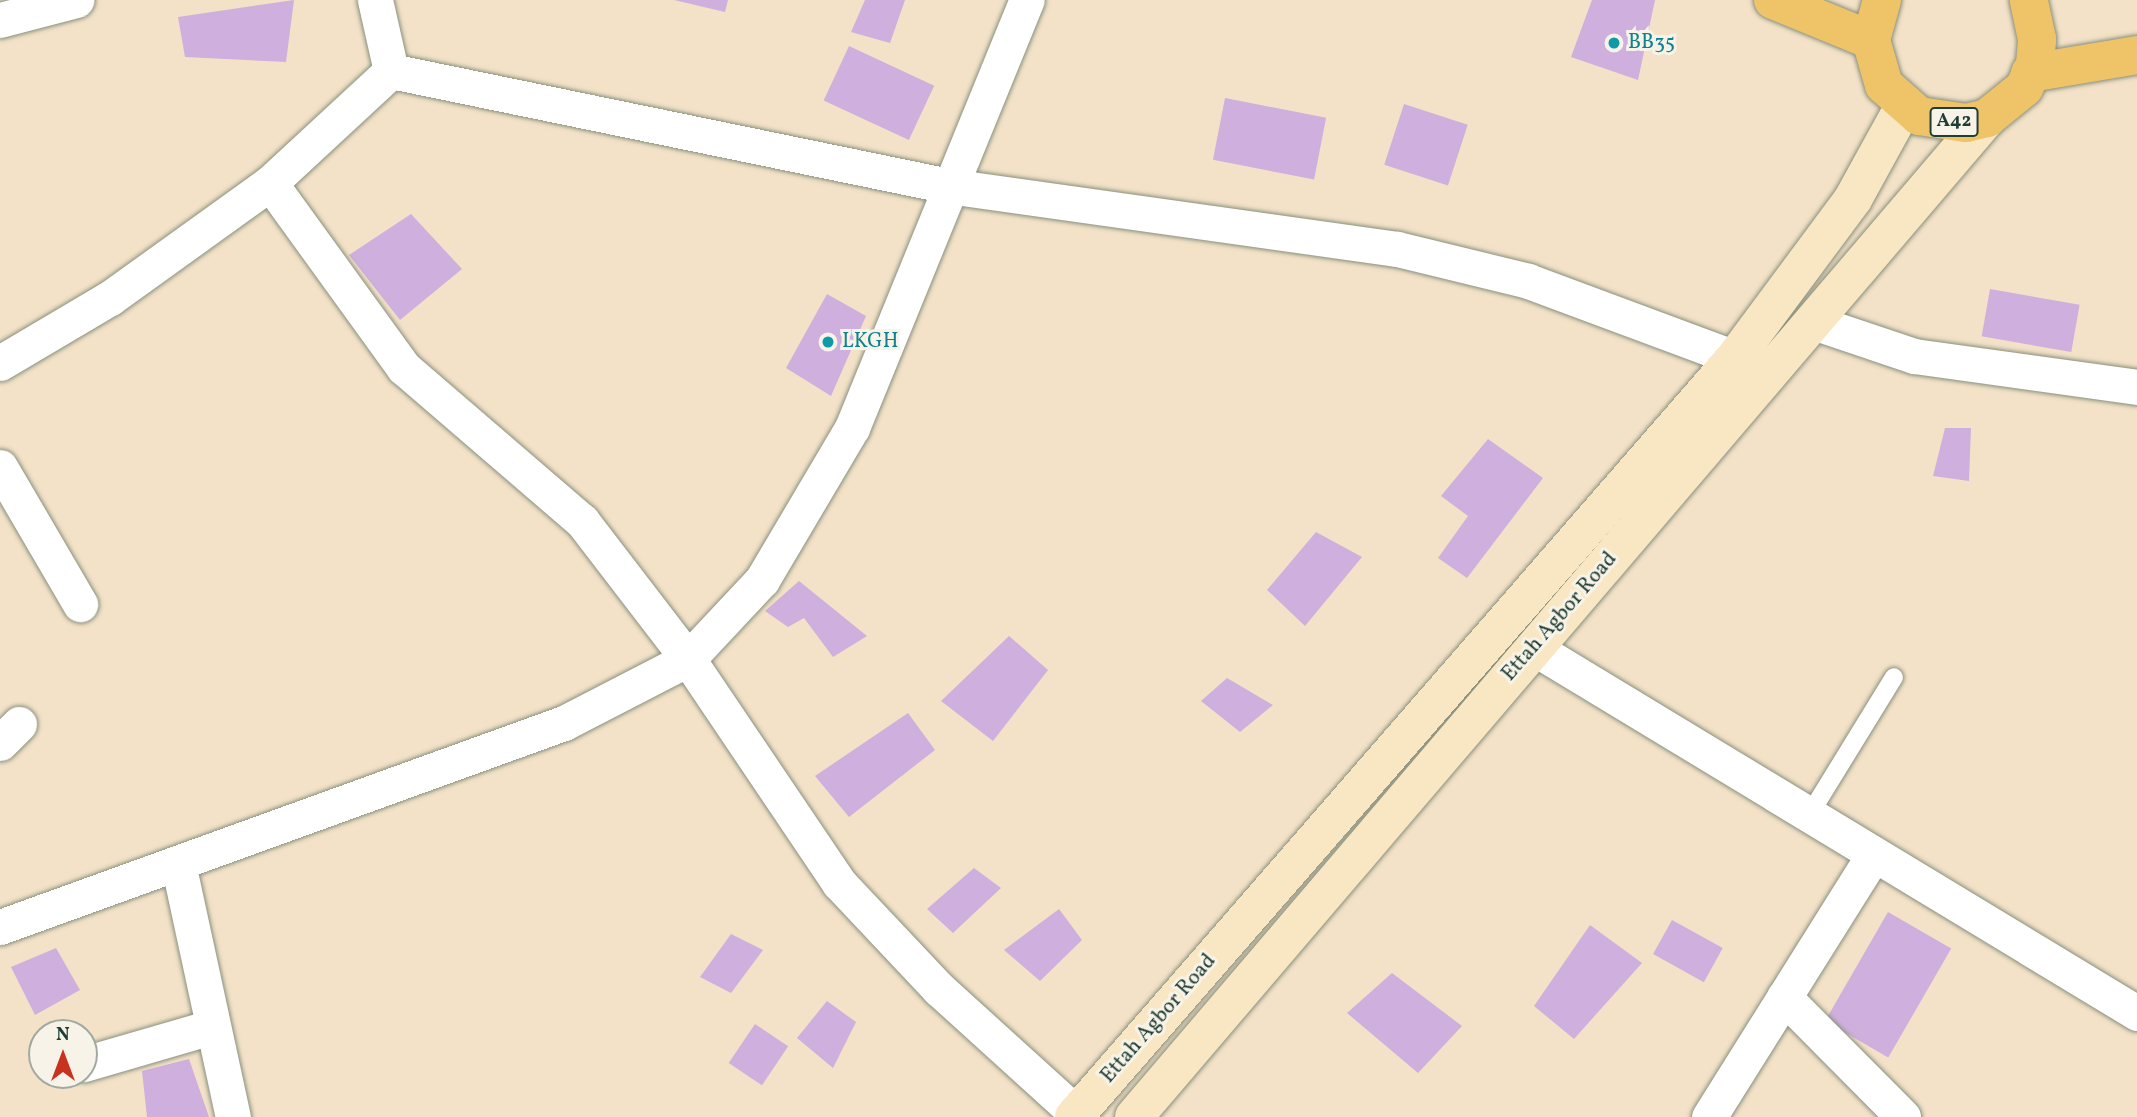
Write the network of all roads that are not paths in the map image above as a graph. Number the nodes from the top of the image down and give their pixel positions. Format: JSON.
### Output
{"nodes":[{"id":1,"x":76,"y":0,"type":"edge"},
{"id":2,"x":375,"y":0,"type":"edge"},
{"id":3,"x":1027,"y":0,"type":"edge"},
{"id":4,"x":1773,"y":0,"type":"edge"},
{"id":5,"x":1882,"y":0,"type":"edge"},
{"id":6,"x":2029,"y":0,"type":"edge"},
{"id":7,"x":0,"y":20,"type":"edge"},
{"id":8,"x":1871,"y":40,"type":"junction"},
{"id":9,"x":2137,"y":55,"type":"edge"},
{"id":10,"x":391,"y":71,"type":"junction"},
{"id":11,"x":2030,"y":73,"type":"junction"},
{"id":12,"x":1903,"y":108,"type":"junction"},
{"id":13,"x":1987,"y":118,"type":"junction"},
{"id":14,"x":270,"y":183,"type":"junction"},
{"id":15,"x":949,"y":186,"type":"junction"},
{"id":16,"x":1813,"y":322,"type":"junction"},
{"id":17,"x":1735,"y":358,"type":"junction"},
{"id":18,"x":0,"y":363,"type":"edge"},
{"id":19,"x":2137,"y":387,"type":"edge"},
{"id":20,"x":0,"y":467,"type":"edge"},
{"id":21,"x":80,"y":604,"type":"dead end"},
{"id":22,"x":1534,"y":648,"type":"junction"},
{"id":23,"x":688,"y":659,"type":"junction"},
{"id":24,"x":1894,"y":677,"type":"dead end"},
{"id":25,"x":1808,"y":817,"type":"junction"},
{"id":26,"x":1872,"y":857,"type":"junction"},
{"id":27,"x":178,"y":863,"type":"junction"},
{"id":28,"x":1,"y":921,"type":"edge"},
{"id":29,"x":1784,"y":997,"type":"junction"},
{"id":30,"x":2137,"y":1013,"type":"edge"},
{"id":31,"x":211,"y":1027,"type":"junction"},
{"id":32,"x":98,"y":1060,"type":"edge"},
{"id":33,"x":1076,"y":1115,"type":"edge"},
{"id":34,"x":233,"y":1117,"type":"edge"},
{"id":35,"x":1133,"y":1117,"type":"edge"},
{"id":36,"x":1709,"y":1117,"type":"edge"},
{"id":37,"x":1903,"y":1117,"type":"edge"}],
"edges":[{"from":1,"to":7,"type":"street"},
{"from":2,"to":10,"type":"street"},
{"from":3,"to":15,"type":"street"},
{"from":4,"to":8,"type":"main road"},
{"from":5,"to":8,"type":"main road"},
{"from":6,"to":11,"type":"main road","number":"A42"},
{"from":8,"to":12,"type":"main road","number":"A42"},
{"from":9,"to":11,"type":"main road"},
{"from":10,"to":14,"type":"street"},
{"from":10,"to":15,"type":"street"},
{"from":11,"to":13,"type":"main road","number":"A42"},
{"from":12,"to":13,"type":"main road","number":"A42"},
{"from":12,"to":17,"type":"main road","name":"Ettah Agbor Road"},
{"from":13,"to":16,"type":"main road","name":"Ettah Agbor Road"},
{"from":14,"to":18,"type":"street"},
{"from":14,"to":23,"type":"street"},
{"from":15,"to":17,"type":"street"},
{"from":15,"to":23,"type":"street"},
{"from":16,"to":19,"type":"street"},
{"from":16,"to":22,"type":"main road","name":"Ettah Agbor Road"},
{"from":17,"to":33,"type":"main road","name":"Ettah Agbor Road"},
{"from":20,"to":21,"type":"street"},
{"from":22,"to":25,"type":"street"},
{"from":22,"to":35,"type":"main road","name":"Ettah Agbor Road"},
{"from":23,"to":27,"type":"street"},
{"from":23,"to":33,"type":"street"},
{"from":24,"to":25,"type":"lane"},
{"from":25,"to":26,"type":"street"},
{"from":26,"to":29,"type":"street"},
{"from":26,"to":30,"type":"street"},
{"from":27,"to":28,"type":"street"},
{"from":27,"to":31,"type":"street"},
{"from":29,"to":36,"type":"street"},
{"from":29,"to":37,"type":"street"},
{"from":31,"to":32,"type":"street"},
{"from":31,"to":34,"type":"street"}]}
